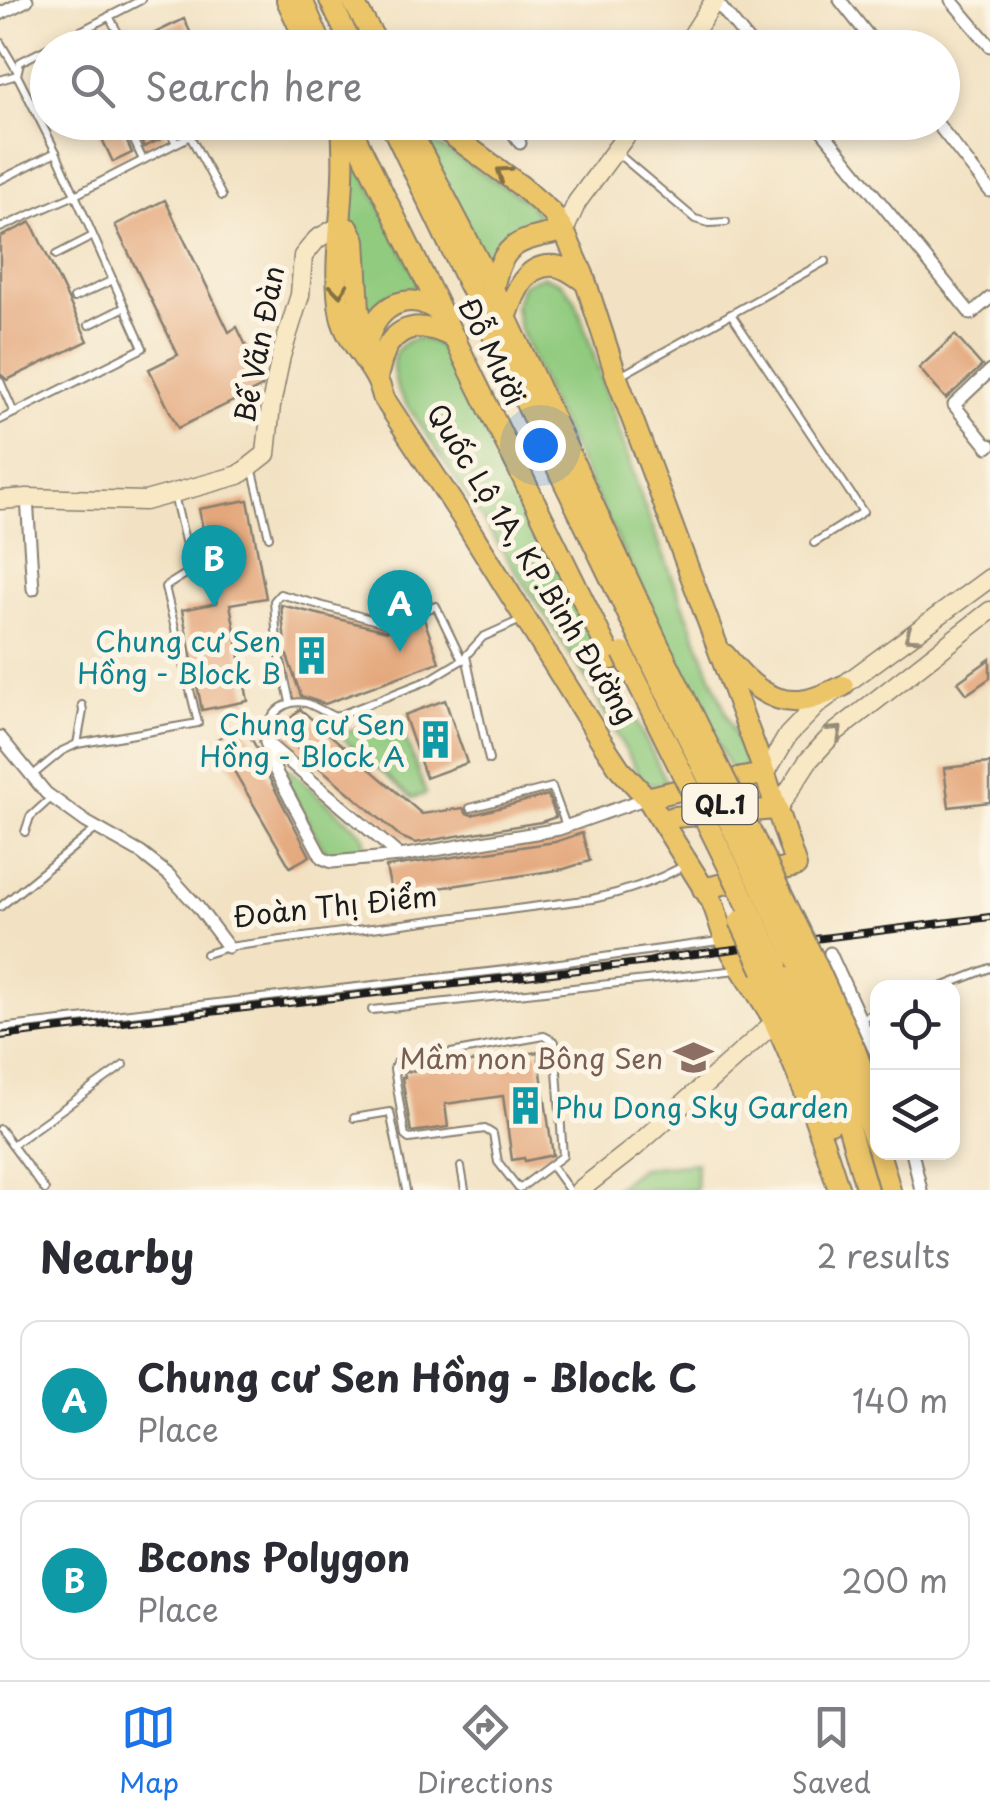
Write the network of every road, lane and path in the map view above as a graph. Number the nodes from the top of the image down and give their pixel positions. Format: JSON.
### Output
{"nodes":[{"id":1,"x":27,"y":0,"type":"edge"},
{"id":2,"x":141,"y":0,"type":"edge"},
{"id":3,"x":287,"y":0,"type":"edge"},
{"id":4,"x":302,"y":0,"type":"edge"},
{"id":5,"x":330,"y":0,"type":"edge"},
{"id":6,"x":342,"y":0,"type":"edge"},
{"id":7,"x":352,"y":0,"type":"edge"},
{"id":8,"x":715,"y":0,"type":"edge"},
{"id":9,"x":840,"y":0,"type":"edge"},
{"id":10,"x":951,"y":0,"type":"edge"},
{"id":11,"x":0,"y":14,"type":"edge"},
{"id":12,"x":110,"y":16,"type":"junction"},
{"id":13,"x":80,"y":30,"type":"edge"},
{"id":14,"x":117,"y":30,"type":"edge"},
{"id":15,"x":301,"y":30,"type":"edge"},
{"id":16,"x":315,"y":30,"type":"edge"},
{"id":17,"x":344,"y":30,"type":"edge"},
{"id":18,"x":358,"y":30,"type":"edge"},
{"id":19,"x":370,"y":30,"type":"edge"},
{"id":20,"x":696,"y":30,"type":"edge"},
{"id":21,"x":739,"y":30,"type":"edge"},
{"id":22,"x":864,"y":30,"type":"edge"},
{"id":23,"x":0,"y":42,"type":"edge"},
{"id":24,"x":990,"y":46,"type":"edge"},
{"id":25,"x":30,"y":57,"type":"edge"},
{"id":26,"x":17,"y":73,"type":"junction"},
{"id":27,"x":0,"y":80,"type":"edge"},
{"id":28,"x":30,"y":99,"type":"edge"},
{"id":29,"x":50,"y":140,"type":"edge"},
{"id":30,"x":134,"y":140,"type":"edge"},
{"id":31,"x":174,"y":140,"type":"edge"},
{"id":32,"x":182,"y":140,"type":"edge"},
{"id":33,"x":192,"y":140,"type":"edge"},
{"id":34,"x":344,"y":140,"type":"edge"},
{"id":35,"x":354,"y":140,"type":"edge"},
{"id":36,"x":368,"y":140,"type":"edge"},
{"id":37,"x":400,"y":140,"type":"edge"},
{"id":38,"x":415,"y":140,"type":"edge"},
{"id":39,"x":464,"y":140,"type":"edge"},
{"id":40,"x":518,"y":140,"type":"edge"},
{"id":41,"x":623,"y":140,"type":"edge"},
{"id":42,"x":830,"y":140,"type":"edge"},
{"id":43,"x":950,"y":140,"type":"edge"},
{"id":44,"x":176,"y":143,"type":"junction"},
{"id":45,"x":520,"y":143,"type":"dead end"},
{"id":46,"x":615,"y":151,"type":"junction"},
{"id":47,"x":56,"y":152,"type":"junction"},
{"id":48,"x":144,"y":160,"type":"junction"},
{"id":49,"x":0,"y":180,"type":"edge"},
{"id":50,"x":990,"y":191,"type":"edge"},
{"id":51,"x":75,"y":195,"type":"junction"},
{"id":52,"x":222,"y":196,"type":"dead end"},
{"id":53,"x":726,"y":222,"type":"dead end"},
{"id":54,"x":340,"y":226,"type":"junction"},
{"id":55,"x":0,"y":228,"type":"edge"},
{"id":56,"x":564,"y":232,"type":"junction"},
{"id":57,"x":93,"y":236,"type":"junction"},
{"id":58,"x":56,"y":255,"type":"dead end"},
{"id":59,"x":826,"y":261,"type":"dead end"},
{"id":60,"x":112,"y":280,"type":"junction"},
{"id":61,"x":586,"y":282,"type":"junction"},
{"id":62,"x":493,"y":290,"type":"junction"},
{"id":63,"x":74,"y":298,"type":"dead end"},
{"id":64,"x":990,"y":298,"type":"edge"},
{"id":65,"x":125,"y":307,"type":"junction"},
{"id":66,"x":730,"y":314,"type":"junction"},
{"id":67,"x":446,"y":318,"type":"junction"},
{"id":68,"x":497,"y":319,"type":"junction"},
{"id":69,"x":89,"y":325,"type":"dead end"},
{"id":70,"x":464,"y":343,"type":"junction"},
{"id":71,"x":366,"y":345,"type":"junction"},
{"id":72,"x":990,"y":371,"type":"edge"},
{"id":73,"x":617,"y":378,"type":"junction"},
{"id":74,"x":0,"y":381,"type":"edge"},
{"id":75,"x":378,"y":383,"type":"junction"},
{"id":76,"x":14,"y":412,"type":"junction"},
{"id":77,"x":0,"y":420,"type":"edge"},
{"id":78,"x":990,"y":444,"type":"edge"},
{"id":79,"x":252,"y":466,"type":"junction"},
{"id":80,"x":173,"y":493,"type":"junction"},
{"id":81,"x":27,"y":498,"type":"junction"},
{"id":82,"x":0,"y":500,"type":"edge"},
{"id":83,"x":269,"y":537,"type":"dead end"},
{"id":84,"x":814,"y":543,"type":"dead end"},
{"id":85,"x":990,"y":578,"type":"edge"},
{"id":86,"x":34,"y":590,"type":"dead end"},
{"id":87,"x":990,"y":611,"type":"edge"},
{"id":88,"x":524,"y":618,"type":"junction"},
{"id":89,"x":716,"y":644,"type":"junction"},
{"id":90,"x":634,"y":650,"type":"junction"},
{"id":91,"x":464,"y":658,"type":"junction"},
{"id":92,"x":844,"y":686,"type":"junction"},
{"id":93,"x":290,"y":702,"type":"junction"},
{"id":94,"x":82,"y":705,"type":"dead end"},
{"id":95,"x":0,"y":736,"type":"edge"},
{"id":96,"x":266,"y":742,"type":"junction"},
{"id":97,"x":76,"y":744,"type":"junction"},
{"id":98,"x":489,"y":760,"type":"dead end"},
{"id":99,"x":765,"y":774,"type":"junction"},
{"id":100,"x":32,"y":776,"type":"junction"},
{"id":101,"x":630,"y":778,"type":"junction"},
{"id":102,"x":52,"y":797,"type":"junction"},
{"id":103,"x":648,"y":798,"type":"junction"},
{"id":104,"x":470,"y":808,"type":"dead end"},
{"id":105,"x":777,"y":809,"type":"junction"},
{"id":106,"x":662,"y":821,"type":"junction"},
{"id":107,"x":567,"y":827,"type":"junction"},
{"id":108,"x":97,"y":828,"type":"junction"},
{"id":109,"x":25,"y":832,"type":"dead end"},
{"id":110,"x":788,"y":840,"type":"junction"},
{"id":111,"x":400,"y":856,"type":"junction"},
{"id":112,"x":688,"y":860,"type":"junction"},
{"id":113,"x":704,"y":890,"type":"junction"},
{"id":114,"x":0,"y":908,"type":"edge"},
{"id":115,"x":722,"y":934,"type":"junction"},
{"id":116,"x":228,"y":947,"type":"junction"},
{"id":117,"x":206,"y":954,"type":"dead end"},
{"id":118,"x":787,"y":963,"type":"junction"},
{"id":119,"x":990,"y":968,"type":"edge"},
{"id":120,"x":959,"y":980,"type":"edge"},
{"id":121,"x":372,"y":1010,"type":"dead end"},
{"id":122,"x":870,"y":1015,"type":"edge"},
{"id":123,"x":860,"y":1018,"type":"junction"},
{"id":124,"x":774,"y":1023,"type":"junction"},
{"id":125,"x":0,"y":1028,"type":"edge"},
{"id":126,"x":870,"y":1040,"type":"edge"},
{"id":127,"x":124,"y":1065,"type":"dead end"},
{"id":128,"x":870,"y":1090,"type":"edge"},
{"id":129,"x":354,"y":1118,"type":"dead end"},
{"id":130,"x":0,"y":1129,"type":"edge"},
{"id":131,"x":870,"y":1129,"type":"edge"},
{"id":132,"x":12,"y":1145,"type":"junction"},
{"id":133,"x":881,"y":1160,"type":"edge"},
{"id":134,"x":895,"y":1160,"type":"edge"},
{"id":135,"x":914,"y":1160,"type":"edge"},
{"id":136,"x":551,"y":1165,"type":"junction"},
{"id":137,"x":461,"y":1167,"type":"dead end"},
{"id":138,"x":45,"y":1190,"type":"edge"},
{"id":139,"x":406,"y":1190,"type":"edge"},
{"id":140,"x":465,"y":1190,"type":"edge"},
{"id":141,"x":520,"y":1190,"type":"edge"},
{"id":142,"x":569,"y":1190,"type":"edge"},
{"id":143,"x":580,"y":1190,"type":"edge"},
{"id":144,"x":839,"y":1190,"type":"edge"},
{"id":145,"x":853,"y":1190,"type":"edge"},
{"id":146,"x":867,"y":1190,"type":"edge"},
{"id":147,"x":890,"y":1190,"type":"edge"},
{"id":148,"x":903,"y":1190,"type":"edge"},
{"id":149,"x":921,"y":1190,"type":"edge"}],
"edges":[{"from":1,"to":11,"type":"street"},
{"from":2,"to":12,"type":"lane"},
{"from":3,"to":15,"type":"highway"},
{"from":4,"to":16,"type":"highway"},
{"from":5,"to":17,"type":"highway"},
{"from":6,"to":18,"type":"highway"},
{"from":7,"to":19,"type":"highway"},
{"from":8,"to":20,"type":"street"},
{"from":8,"to":21,"type":"street"},
{"from":9,"to":22,"type":"street"},
{"from":10,"to":24,"type":"street"},
{"from":12,"to":13,"type":"lane"},
{"from":12,"to":14,"type":"lane"},
{"from":23,"to":26,"type":"lane"},
{"from":25,"to":26,"type":"lane"},
{"from":26,"to":27,"type":"lane"},
{"from":26,"to":28,"type":"lane"},
{"from":29,"to":47,"type":"lane"},
{"from":30,"to":48,"type":"lane"},
{"from":31,"to":44,"type":"lane"},
{"from":32,"to":44,"type":"lane"},
{"from":33,"to":52,"type":"lane"},
{"from":34,"to":54,"type":"highway"},
{"from":35,"to":67,"type":"highway","name":"Đỗ Mười","number":"QL.1"},
{"from":36,"to":70,"type":"highway","name":"Đỗ Mười","number":"QL.1"},
{"from":37,"to":68,"type":"highway","name":"Đỗ Mười","number":"QL.1"},
{"from":38,"to":62,"type":"highway","name":"Đỗ Mười"},
{"from":56,"to":39,"type":"highway","one_way":true},
{"from":40,"to":45,"type":"street"},
{"from":41,"to":46,"type":"street"},
{"from":42,"to":64,"type":"street"},
{"from":43,"to":50,"type":"street"},
{"from":44,"to":48,"type":"lane"},
{"from":46,"to":53,"type":"lane"},
{"from":46,"to":56,"type":"street"},
{"from":47,"to":49,"type":"lane"},
{"from":47,"to":51,"type":"lane"},
{"from":48,"to":51,"type":"lane"},
{"from":51,"to":55,"type":"lane"},
{"from":51,"to":57,"type":"lane"},
{"from":54,"to":71,"type":"highway"},
{"from":54,"to":75,"type":"highway","one_way":true},
{"from":54,"to":79,"type":"street","name":"Bế Văn Đàn"},
{"from":56,"to":61,"type":"highway"},
{"from":56,"to":62,"type":"highway"},
{"from":57,"to":58,"type":"lane"},
{"from":57,"to":60,"type":"lane"},
{"from":59,"to":66,"type":"lane"},
{"from":60,"to":63,"type":"lane"},
{"from":60,"to":65,"type":"lane"},
{"from":61,"to":68,"type":"highway"},
{"from":61,"to":73,"type":"highway"},
{"from":62,"to":68,"type":"highway"},
{"from":65,"to":69,"type":"lane"},
{"from":65,"to":76,"type":"lane"},
{"from":66,"to":73,"type":"lane"},
{"from":66,"to":84,"type":"lane"},
{"from":67,"to":70,"type":"highway","name":"Đỗ Mười","number":"QL.1"},
{"from":67,"to":71,"type":"highway"},
{"from":68,"to":90,"type":"highway","name":"Đỗ Mười","number":"QL.1"},
{"from":70,"to":75,"type":"highway"},
{"from":70,"to":90,"type":"highway","name":"Đỗ Mười","number":"QL.1"},
{"from":71,"to":75,"type":"highway"},
{"from":72,"to":78,"type":"street"},
{"from":73,"to":89,"type":"highway"},
{"from":74,"to":76,"type":"lane"},
{"from":75,"to":88,"type":"highway"},
{"from":75,"to":101,"type":"highway","name":"Quốc Lộ 1A, KP.Bình Đường"},
{"from":76,"to":77,"type":"lane"},
{"from":79,"to":80,"type":"street"},
{"from":79,"to":83,"type":"lane"},
{"from":80,"to":81,"type":"street"},
{"from":80,"to":97,"type":"lane"},
{"from":81,"to":82,"type":"street"},
{"from":81,"to":86,"type":"street"},
{"from":85,"to":92,"type":"street","one_way":true},
{"from":105,"to":87,"type":"street","one_way":true},
{"from":88,"to":91,"type":"lane"},
{"from":88,"to":101,"type":"highway"},
{"from":89,"to":92,"type":"highway"},
{"from":89,"to":99,"type":"highway"},
{"from":90,"to":118,"type":"highway","number":"QL.1","bridge":true},
{"from":90,"to":118,"type":"highway","number":"QL.1","bridge":true},
{"from":91,"to":93,"type":"lane"},
{"from":91,"to":93,"type":"lane"},
{"from":91,"to":98,"type":"lane"},
{"from":92,"to":99,"type":"street"},
{"from":93,"to":96,"type":"lane"},
{"from":94,"to":97,"type":"lane"},
{"from":95,"to":100,"type":"street","name":"Đoàn Thị Điểm"},
{"from":96,"to":111,"type":"street"},
{"from":96,"to":111,"type":"street"},
{"from":97,"to":100,"type":"lane"},
{"from":99,"to":103,"type":"highway"},
{"from":99,"to":105,"type":"highway"},
{"from":100,"to":102,"type":"street","name":"Đoàn Thị Điểm"},
{"from":101,"to":103,"type":"highway"},
{"from":102,"to":108,"type":"street","name":"Đoàn Thị Điểm"},
{"from":102,"to":109,"type":"lane"},
{"from":103,"to":106,"type":"highway","number":"QL.1"},
{"from":103,"to":107,"type":"street"},
{"from":104,"to":107,"type":"lane"},
{"from":105,"to":106,"type":"highway"},
{"from":105,"to":110,"type":"highway"},
{"from":106,"to":112,"type":"highway","number":"QL.1"},
{"from":107,"to":111,"type":"street"},
{"from":108,"to":114,"type":"lane"},
{"from":108,"to":116,"type":"street","name":"Đoàn Thị Điểm"},
{"from":110,"to":112,"type":"highway"},
{"from":110,"to":113,"type":"highway"},
{"from":112,"to":113,"type":"highway","number":"QL.1"},
{"from":112,"to":116,"type":"lane","name":"Đoàn Thị Điểm"},
{"from":113,"to":115,"type":"highway","number":"QL.1"},
{"from":115,"to":118,"type":"highway","number":"QL.1"},
{"from":115,"to":125,"type":"lane"},
{"from":116,"to":117,"type":"lane"},
{"from":118,"to":121,"type":"lane"},
{"from":118,"to":123,"type":"street"},
{"from":118,"to":124,"type":"highway","number":"QL.1"},
{"from":118,"to":128,"type":"highway","number":"QL.1"},
{"from":118,"to":131,"type":"highway","number":"QL.1"},
{"from":118,"to":145,"type":"highway","number":"QL.1"},
{"from":118,"to":146,"type":"highway","number":"QL.1"},
{"from":119,"to":120,"type":"lane"},
{"from":122,"to":123,"type":"lane"},
{"from":123,"to":126,"type":"street"},
{"from":124,"to":143,"type":"street"},
{"from":124,"to":144,"type":"highway","number":"QL.1"},
{"from":127,"to":132,"type":"lane"},
{"from":129,"to":139,"type":"lane"},
{"from":130,"to":132,"type":"lane"},
{"from":132,"to":138,"type":"lane"},
{"from":133,"to":147,"type":"highway","number":"QL.1"},
{"from":134,"to":148,"type":"highway"},
{"from":135,"to":149,"type":"street"},
{"from":136,"to":141,"type":"lane"},
{"from":136,"to":141,"type":"lane"},
{"from":136,"to":142,"type":"lane"},
{"from":137,"to":140,"type":"lane"}]}
